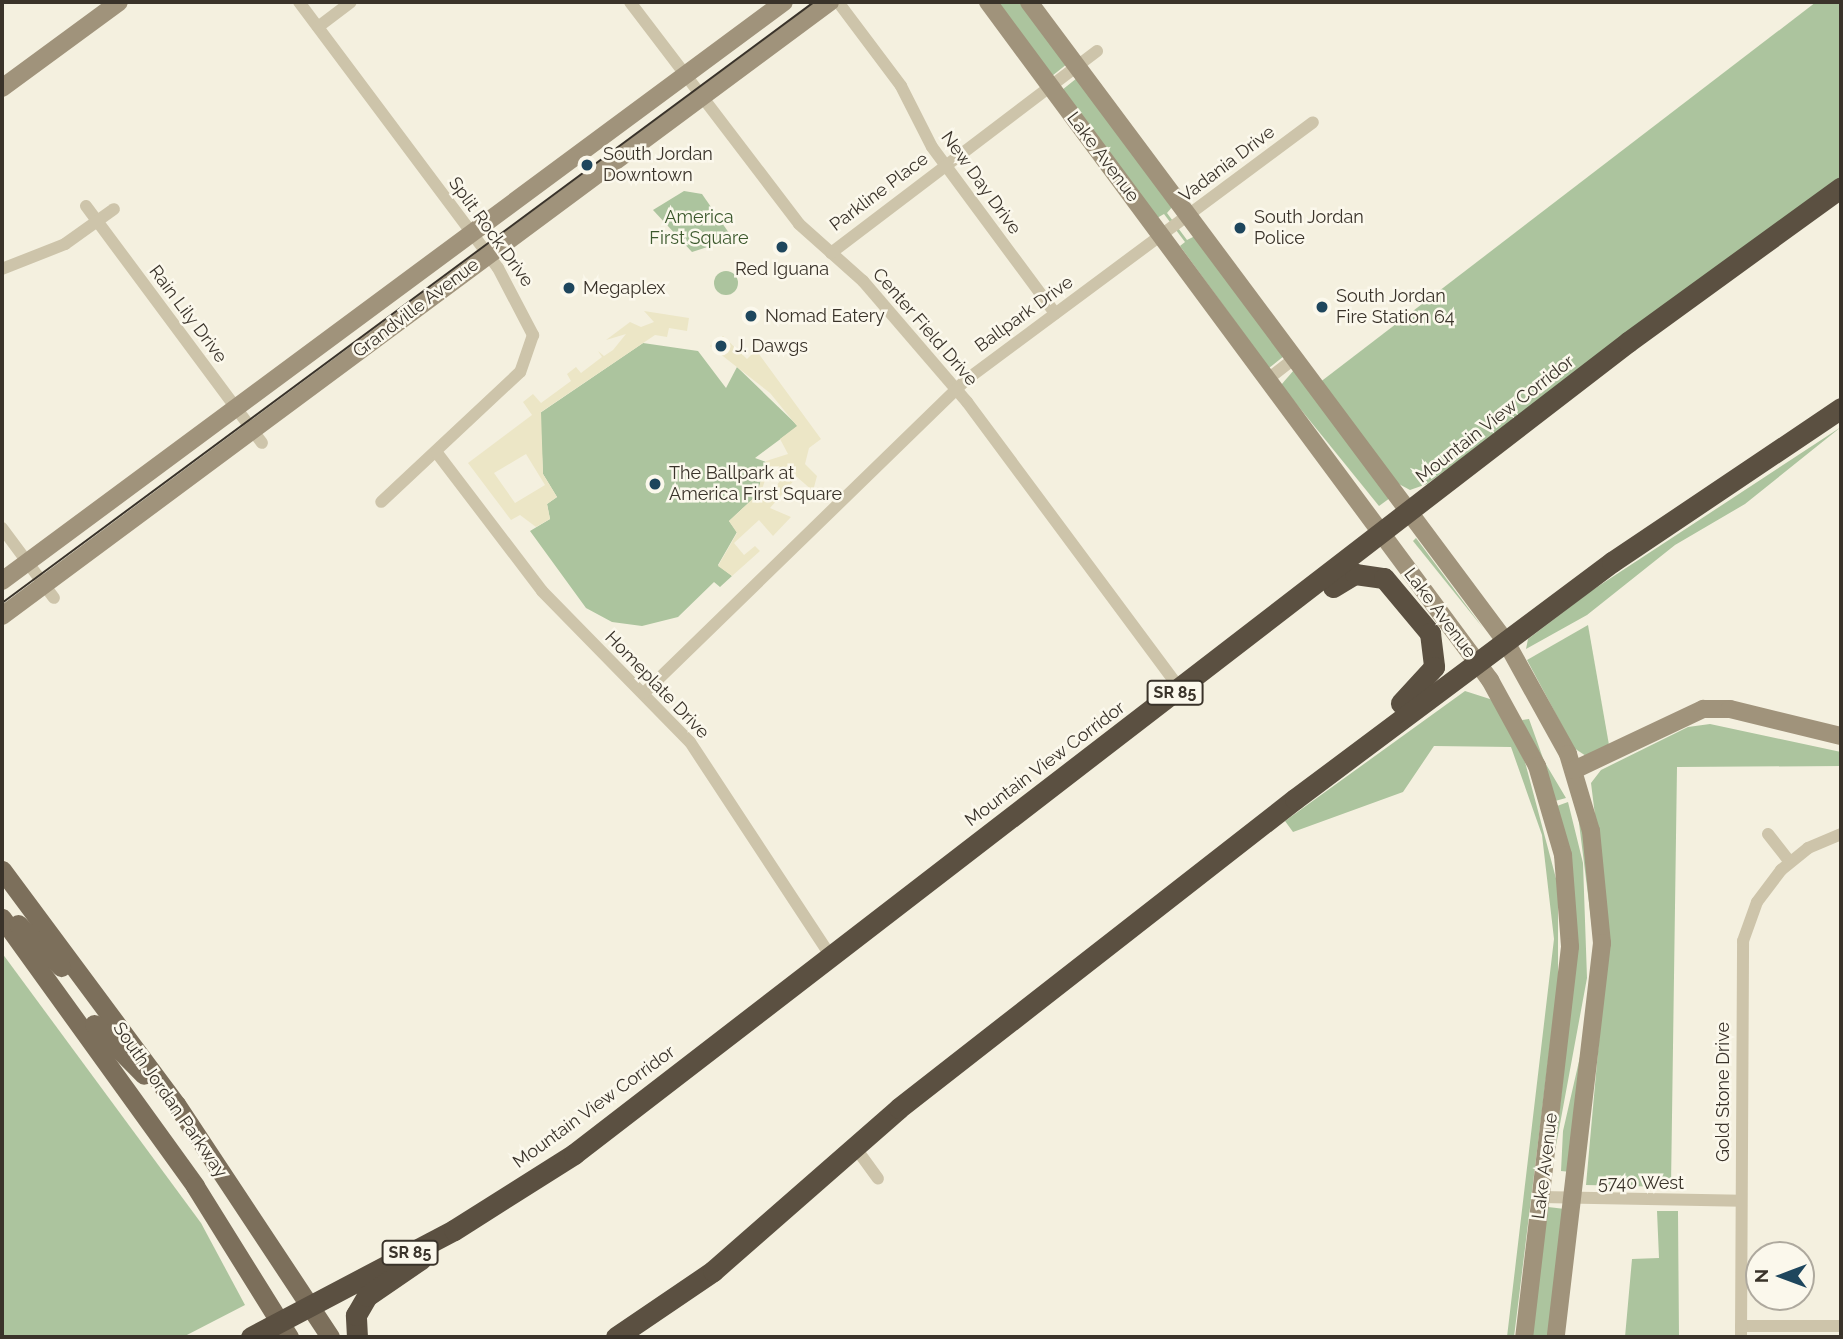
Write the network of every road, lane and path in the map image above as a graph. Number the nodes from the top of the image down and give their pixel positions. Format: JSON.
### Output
{"nodes":[{"id":1,"x":119,"y":2,"type":"edge"},
{"id":2,"x":299,"y":2,"type":"edge"},
{"id":3,"x":351,"y":2,"type":"edge"},
{"id":4,"x":629,"y":2,"type":"edge"},
{"id":5,"x":784,"y":2,"type":"edge"},
{"id":6,"x":830,"y":2,"type":"edge"},
{"id":7,"x":838,"y":2,"type":"edge"},
{"id":8,"x":988,"y":2,"type":"edge"},
{"id":9,"x":1029,"y":2,"type":"edge"},
{"id":10,"x":318,"y":27,"type":"junction"},
{"id":11,"x":1097,"y":51,"type":"dead end"},
{"id":12,"x":1077,"y":67,"type":"junction"},
{"id":13,"x":684,"y":75,"type":"junction"},
{"id":14,"x":1051,"y":87,"type":"junction"},
{"id":15,"x":2,"y":88,"type":"edge"},
{"id":16,"x":702,"y":96,"type":"junction"},
{"id":17,"x":1313,"y":122,"type":"dead end"},
{"id":18,"x":945,"y":164,"type":"junction"},
{"id":19,"x":1841,"y":187,"type":"edge"},
{"id":20,"x":86,"y":206,"type":"dead end"},
{"id":21,"x":114,"y":209,"type":"dead end"},
{"id":22,"x":1187,"y":215,"type":"junction"},
{"id":23,"x":97,"y":221,"type":"junction"},
{"id":24,"x":471,"y":233,"type":"junction"},
{"id":25,"x":1161,"y":235,"type":"junction"},
{"id":26,"x":831,"y":253,"type":"junction"},
{"id":27,"x":488,"y":255,"type":"junction"},
{"id":28,"x":2,"y":269,"type":"edge"},
{"id":29,"x":1055,"y":313,"type":"junction"},
{"id":30,"x":1294,"y":359,"type":"junction"},
{"id":31,"x":1268,"y":379,"type":"junction"},
{"id":32,"x":956,"y":390,"type":"junction"},
{"id":33,"x":236,"y":407,"type":"junction"},
{"id":34,"x":1841,"y":408,"type":"edge"},
{"id":35,"x":257,"y":437,"type":"junction"},
{"id":36,"x":437,"y":453,"type":"junction"},
{"id":37,"x":381,"y":502,"type":"dead end"},
{"id":38,"x":1411,"y":515,"type":"junction"},
{"id":39,"x":2,"y":528,"type":"edge"},
{"id":40,"x":1383,"y":535,"type":"junction"},
{"id":41,"x":27,"y":562,"type":"junction"},
{"id":42,"x":2,"y":581,"type":"edge"},
{"id":43,"x":49,"y":591,"type":"junction"},
{"id":44,"x":2,"y":616,"type":"edge"},
{"id":45,"x":1506,"y":642,"type":"junction"},
{"id":46,"x":1477,"y":662,"type":"junction"},
{"id":47,"x":1180,"y":689,"type":"junction"},
{"id":48,"x":644,"y":693,"type":"junction"},
{"id":49,"x":1841,"y":736,"type":"edge"},
{"id":50,"x":1087,"y":761,"type":"junction"},
{"id":51,"x":1574,"y":771,"type":"junction"},
{"id":52,"x":1295,"y":799,"type":"junction"},
{"id":53,"x":1768,"y":834,"type":"dead end"},
{"id":54,"x":1841,"y":834,"type":"edge"},
{"id":55,"x":1789,"y":861,"type":"junction"},
{"id":56,"x":2,"y":870,"type":"edge"},
{"id":57,"x":2,"y":909,"type":"edge"},
{"id":58,"x":2,"y":918,"type":"edge"},
{"id":59,"x":831,"y":957,"type":"junction"},
{"id":60,"x":78,"y":996,"type":"junction"},
{"id":61,"x":855,"y":1147,"type":"junction"},
{"id":62,"x":878,"y":1179,"type":"dead end"},
{"id":63,"x":1541,"y":1197,"type":"junction"},
{"id":64,"x":1574,"y":1200,"type":"junction"},
{"id":65,"x":1741,"y":1201,"type":"junction"},
{"id":66,"x":454,"y":1230,"type":"junction"},
{"id":67,"x":309,"y":1305,"type":"junction"},
{"id":68,"x":1841,"y":1326,"type":"edge"},
{"id":69,"x":284,"y":1329,"type":"edge"},
{"id":70,"x":1741,"y":1332,"type":"edge"},
{"id":71,"x":251,"y":1337,"type":"edge"},
{"id":72,"x":330,"y":1337,"type":"edge"},
{"id":73,"x":357,"y":1337,"type":"edge"},
{"id":74,"x":616,"y":1337,"type":"edge"},
{"id":75,"x":1524,"y":1337,"type":"edge"},
{"id":76,"x":1556,"y":1337,"type":"edge"}],
"edges":[{"from":1,"to":15,"type":"street"},
{"from":2,"to":10,"type":"street","name":"Split Rock Drive"},
{"from":3,"to":10,"type":"street"},
{"from":4,"to":13,"type":"street","name":"Center Field Drive"},
{"from":5,"to":13,"type":"street","name":"Grandville Avenue"},
{"from":6,"to":16,"type":"street","name":"Grandville Avenue"},
{"from":7,"to":18,"type":"street","name":"New Day Drive"},
{"from":8,"to":14,"type":"street","name":"Lake Avenue"},
{"from":9,"to":12,"type":"street","name":"Lake Avenue"},
{"from":10,"to":24,"type":"street","name":"Split Rock Drive"},
{"from":11,"to":12,"type":"street","name":"Parkline Place"},
{"from":12,"to":14,"type":"street","name":"Parkline Place"},
{"from":12,"to":22,"type":"street","name":"Lake Avenue"},
{"from":13,"to":16,"type":"street","name":"Center Field Drive"},
{"from":13,"to":24,"type":"street","name":"Grandville Avenue"},
{"from":14,"to":18,"type":"street","name":"Parkline Place"},
{"from":14,"to":25,"type":"street","name":"Lake Avenue"},
{"from":16,"to":26,"type":"street","name":"Center Field Drive"},
{"from":16,"to":27,"type":"street","name":"Grandville Avenue"},
{"from":17,"to":22,"type":"street","name":"Vadania Drive"},
{"from":18,"to":26,"type":"street","name":"Parkline Place"},
{"from":18,"to":29,"type":"street","name":"New Day Drive"},
{"from":19,"to":38,"type":"highway","name":"Mountain View Corridor","number":"SR 85"},
{"from":20,"to":23,"type":"street","name":"Rain Lily Drive"},
{"from":21,"to":23,"type":"street"},
{"from":22,"to":25,"type":"street","name":"Vadania Drive"},
{"from":22,"to":30,"type":"street","name":"Lake Avenue"},
{"from":23,"to":28,"type":"street"},
{"from":23,"to":33,"type":"street","name":"Rain Lily Drive"},
{"from":24,"to":27,"type":"street","name":"Split Rock Drive"},
{"from":24,"to":33,"type":"street","name":"Grandville Avenue"},
{"from":25,"to":29,"type":"street","name":"Ballpark Drive"},
{"from":25,"to":31,"type":"street","name":"Lake Avenue"},
{"from":26,"to":32,"type":"street","name":"Center Field Drive"},
{"from":27,"to":35,"type":"street","name":"Grandville Avenue"},
{"from":27,"to":36,"type":"street","name":"Split Rock Drive"},
{"from":29,"to":32,"type":"street","name":"Ballpark Drive"},
{"from":30,"to":31,"type":"street"},
{"from":30,"to":38,"type":"street","name":"Lake Avenue"},
{"from":31,"to":40,"type":"street","name":"Lake Avenue"},
{"from":32,"to":47,"type":"street","name":"Center Field Drive"},
{"from":32,"to":48,"type":"street","name":"Ballpark Drive"},
{"from":33,"to":35,"type":"street","name":"Rain Lily Drive"},
{"from":33,"to":41,"type":"street","name":"Grandville Avenue"},
{"from":34,"to":45,"type":"highway"},
{"from":35,"to":43,"type":"street","name":"Grandville Avenue"},
{"from":36,"to":37,"type":"street","name":"Split Rock Drive"},
{"from":36,"to":48,"type":"street","name":"Homeplate Drive"},
{"from":38,"to":40,"type":"highway","name":"Mountain View Corridor","number":"SR 85"},
{"from":38,"to":45,"type":"street","name":"Lake Avenue"},
{"from":39,"to":41,"type":"street"},
{"from":40,"to":46,"type":"street","name":"Lake Avenue"},
{"from":40,"to":47,"type":"highway","name":"Mountain View Corridor","number":"SR 85"},
{"from":41,"to":42,"type":"street","name":"Grandville Avenue"},
{"from":41,"to":43,"type":"street"},
{"from":43,"to":44,"type":"street","name":"Grandville Avenue"},
{"from":45,"to":46,"type":"highway"},
{"from":45,"to":51,"type":"street","name":"Lake Avenue"},
{"from":46,"to":52,"type":"highway"},
{"from":46,"to":63,"type":"street","name":"Lake Avenue"},
{"from":47,"to":50,"type":"highway","name":"Mountain View Corridor","number":"SR 85"},
{"from":48,"to":59,"type":"street","name":"Homeplate Drive"},
{"from":49,"to":51,"type":"street"},
{"from":50,"to":52,"type":"highway"},
{"from":50,"to":59,"type":"highway","name":"Mountain View Corridor","number":"SR 85"},
{"from":51,"to":64,"type":"street","name":"Lake Avenue"},
{"from":52,"to":61,"type":"highway"},
{"from":53,"to":55,"type":"street"},
{"from":54,"to":55,"type":"street","name":"Gold Stone Drive"},
{"from":55,"to":65,"type":"street","name":"Gold Stone Drive"},
{"from":56,"to":60,"type":"main road","name":"South Jordan Parkway"},
{"from":57,"to":60,"type":"main road"},
{"from":58,"to":60,"type":"main road","name":"South Jordan Parkway"},
{"from":59,"to":66,"type":"highway","name":"Mountain View Corridor","number":"SR 85"},
{"from":60,"to":67,"type":"main road","name":"South Jordan Parkway"},
{"from":60,"to":69,"type":"main road","name":"South Jordan Parkway"},
{"from":61,"to":62,"type":"street"},
{"from":61,"to":74,"type":"highway"},
{"from":63,"to":64,"type":"street","name":"5740 West"},
{"from":63,"to":75,"type":"street","name":"Lake Avenue"},
{"from":64,"to":65,"type":"street","name":"5740 West"},
{"from":64,"to":76,"type":"street","name":"Lake Avenue"},
{"from":65,"to":70,"type":"street","name":"Gold Stone Drive"},
{"from":66,"to":67,"type":"highway","name":"Mountain View Corridor","number":"SR 85"},
{"from":66,"to":73,"type":"highway"},
{"from":67,"to":69,"type":"highway","name":"Mountain View Corridor","number":"SR 85"},
{"from":67,"to":72,"type":"main road","name":"South Jordan Parkway"},
{"from":68,"to":70,"type":"street"},
{"from":69,"to":71,"type":"highway","name":"Mountain View Corridor","number":"SR 85"}]}
